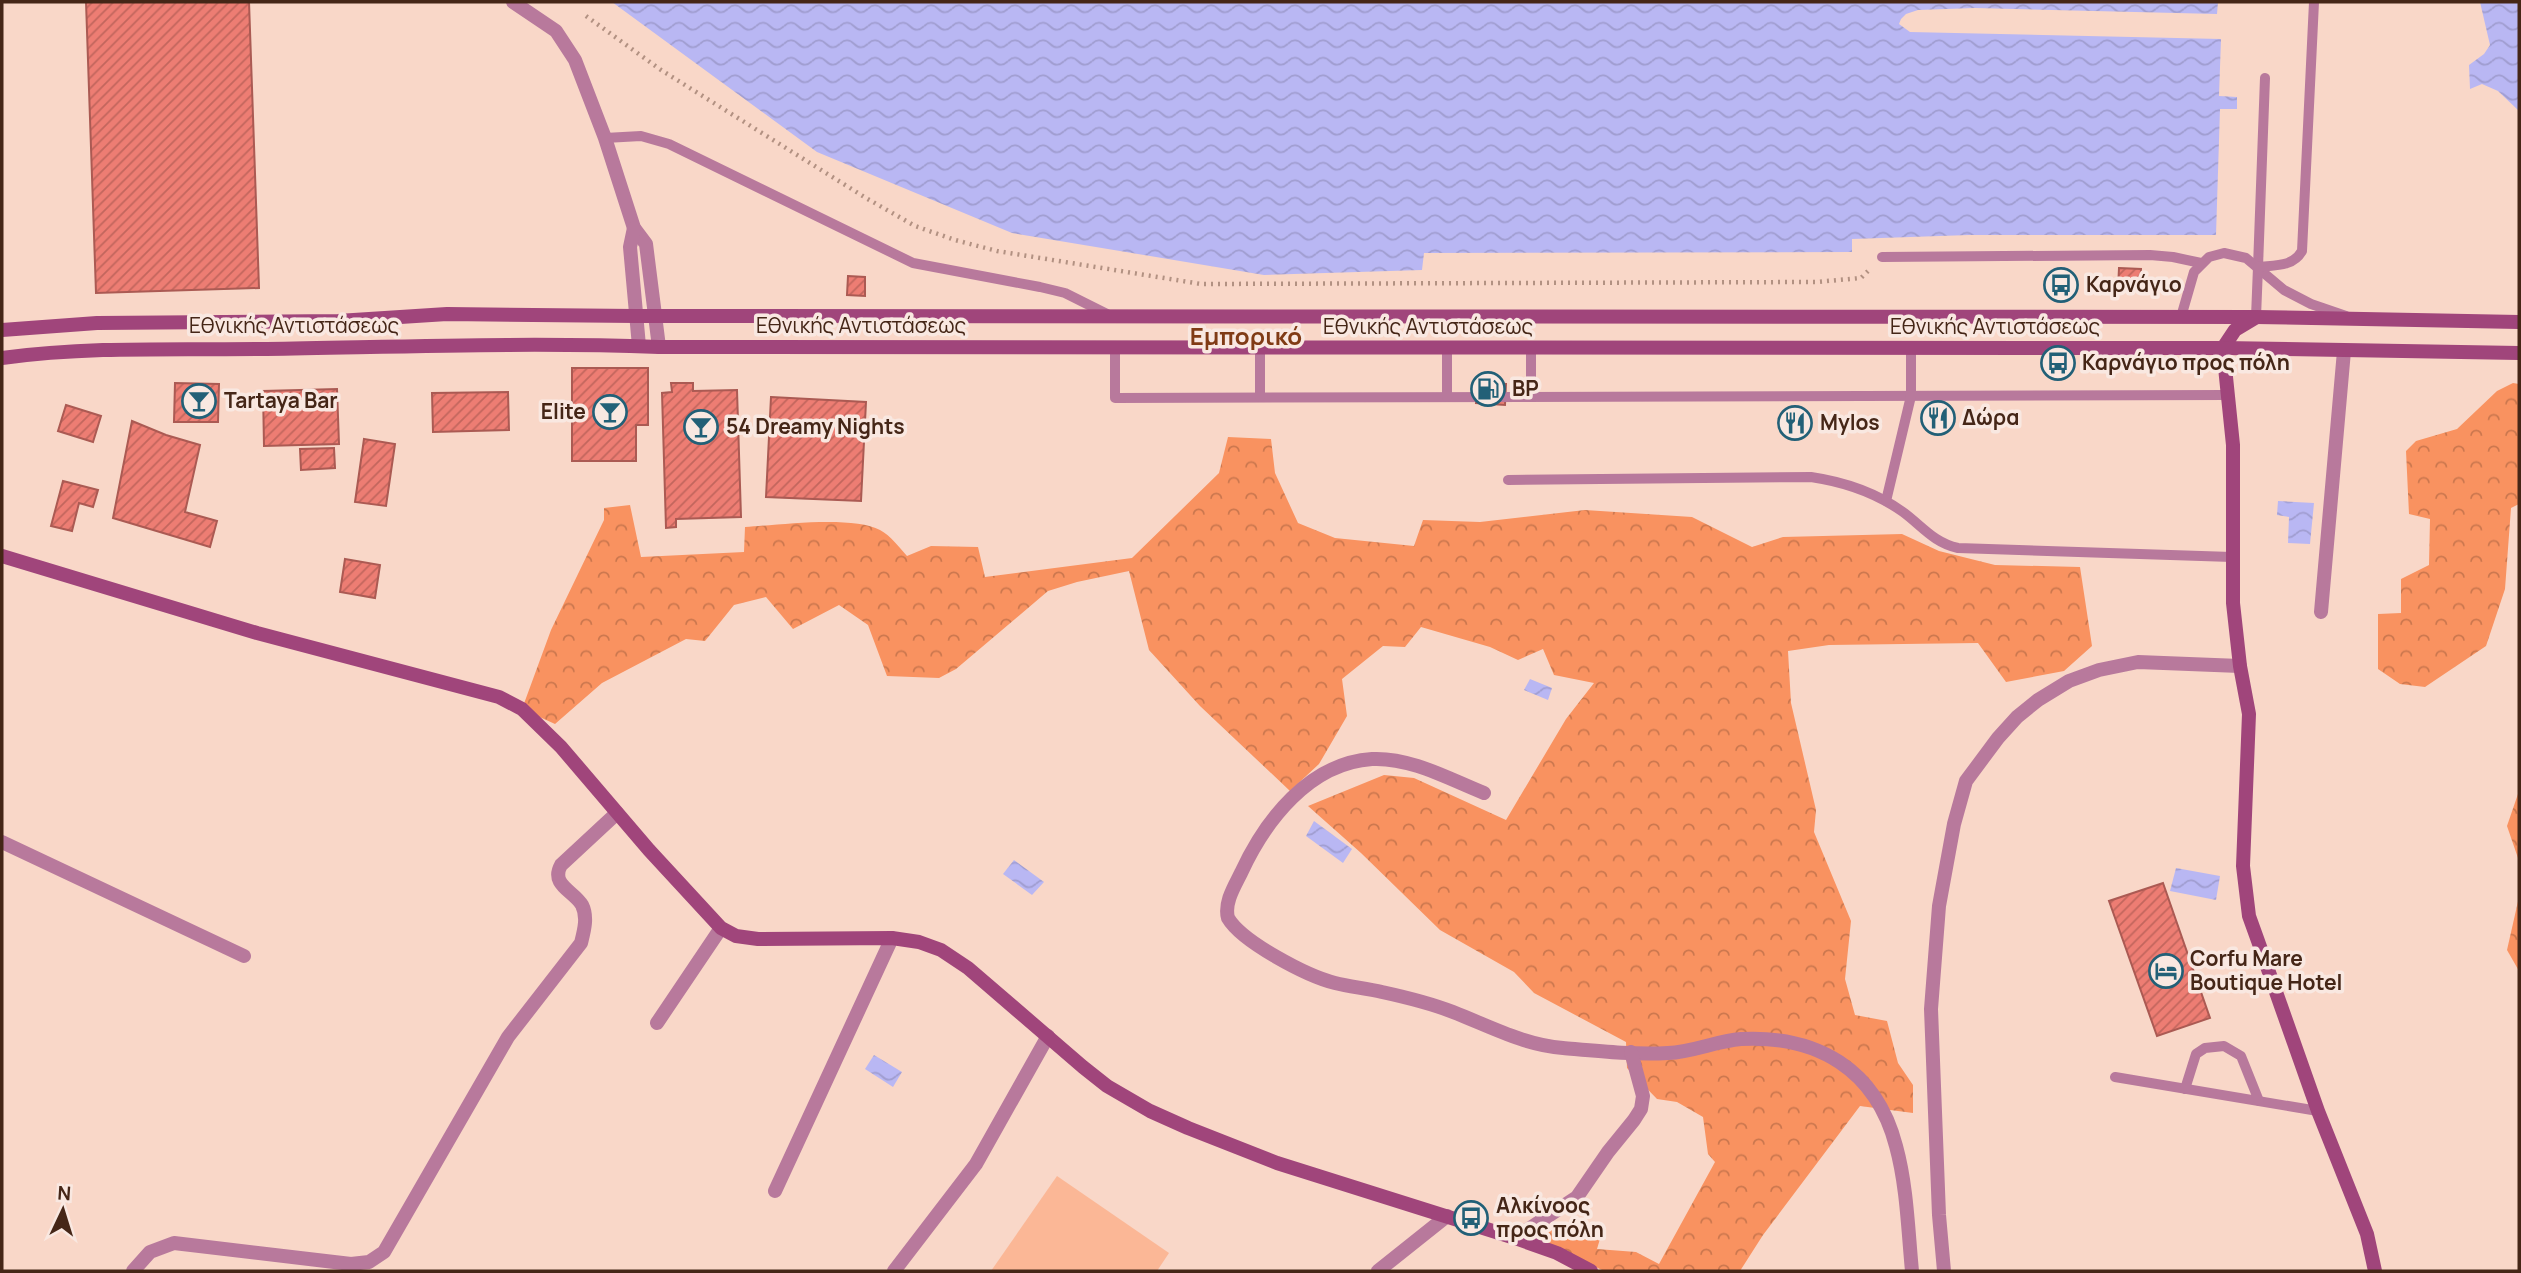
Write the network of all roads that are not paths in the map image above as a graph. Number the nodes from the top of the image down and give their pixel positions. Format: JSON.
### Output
{"nodes":[{"id":1,"x":513,"y":2,"type":"edge"},
{"id":2,"x":2314,"y":2,"type":"edge"},
{"id":3,"x":2265,"y":78,"type":"dead end"},
{"id":4,"x":605,"y":138,"type":"junction"},
{"id":5,"x":634,"y":229,"type":"junction"},
{"id":6,"x":1882,"y":257,"type":"road end"},
{"id":7,"x":2201,"y":263,"type":"junction"},
{"id":8,"x":2259,"y":267,"type":"junction"},
{"id":9,"x":635,"y":316,"type":"junction"},
{"id":10,"x":656,"y":316,"type":"junction"},
{"id":11,"x":1114,"y":316,"type":"junction"},
{"id":12,"x":2181,"y":317,"type":"junction"},
{"id":13,"x":2256,"y":317,"type":"junction"},
{"id":14,"x":2354,"y":318,"type":"junction"},
{"id":15,"x":2519,"y":322,"type":"edge"},
{"id":16,"x":2,"y":330,"type":"edge"},
{"id":17,"x":639,"y":346,"type":"junction"},
{"id":18,"x":659,"y":347,"type":"junction"},
{"id":19,"x":1115,"y":347,"type":"junction"},
{"id":20,"x":1260,"y":347,"type":"junction"},
{"id":21,"x":1447,"y":348,"type":"junction"},
{"id":22,"x":1531,"y":348,"type":"junction"},
{"id":23,"x":1911,"y":348,"type":"junction"},
{"id":24,"x":2223,"y":348,"type":"junction"},
{"id":25,"x":2344,"y":351,"type":"junction"},
{"id":26,"x":2519,"y":353,"type":"edge"},
{"id":27,"x":2,"y":358,"type":"edge"},
{"id":28,"x":2228,"y":395,"type":"junction"},
{"id":29,"x":1911,"y":396,"type":"junction"},
{"id":30,"x":1260,"y":397,"type":"junction"},
{"id":31,"x":1447,"y":397,"type":"junction"},
{"id":32,"x":1531,"y":397,"type":"junction"},
{"id":33,"x":1508,"y":480,"type":"dead end"},
{"id":34,"x":1886,"y":500,"type":"junction"},
{"id":35,"x":2,"y":556,"type":"edge"},
{"id":36,"x":2232,"y":557,"type":"junction"},
{"id":37,"x":2321,"y":612,"type":"dead end"},
{"id":38,"x":2240,"y":666,"type":"junction"},
{"id":39,"x":1484,"y":793,"type":"dead end"},
{"id":40,"x":617,"y":813,"type":"junction"},
{"id":41,"x":2,"y":842,"type":"edge"},
{"id":42,"x":721,"y":928,"type":"junction"},
{"id":43,"x":892,"y":938,"type":"junction"},
{"id":44,"x":244,"y":956,"type":"dead end"},
{"id":45,"x":657,"y":1023,"type":"dead end"},
{"id":46,"x":1048,"y":1036,"type":"junction"},
{"id":47,"x":1631,"y":1052,"type":"junction"},
{"id":48,"x":2115,"y":1077,"type":"dead end"},
{"id":49,"x":2185,"y":1089,"type":"junction"},
{"id":50,"x":2259,"y":1101,"type":"junction"},
{"id":51,"x":2318,"y":1111,"type":"junction"},
{"id":52,"x":775,"y":1191,"type":"dead end"},
{"id":53,"x":1447,"y":1216,"type":"junction"},
{"id":54,"x":1515,"y":1238,"type":"junction"},
{"id":55,"x":133,"y":1271,"type":"edge"},
{"id":56,"x":894,"y":1271,"type":"edge"},
{"id":57,"x":1378,"y":1271,"type":"edge"},
{"id":58,"x":1591,"y":1271,"type":"edge"},
{"id":59,"x":1912,"y":1271,"type":"edge"},
{"id":60,"x":1944,"y":1271,"type":"edge"},
{"id":61,"x":2375,"y":1271,"type":"edge"}],
"edges":[{"from":1,"to":4,"type":"street"},
{"from":2,"to":8,"type":"lane"},
{"from":3,"to":8,"type":"lane"},
{"from":4,"to":5,"type":"street"},
{"from":4,"to":11,"type":"lane"},
{"from":5,"to":9,"type":"street"},
{"from":5,"to":10,"type":"street"},
{"from":6,"to":7,"type":"lane"},
{"from":7,"to":8,"type":"lane"},
{"from":7,"to":12,"type":"lane"},
{"from":8,"to":13,"type":"lane"},
{"from":8,"to":14,"type":"lane"},
{"from":9,"to":10,"type":"main road","name":"Εθνικής Αντιστάσεως"},
{"from":9,"to":16,"type":"main road","name":"Εθνικής Αντιστάσεως"},
{"from":9,"to":17,"type":"street"},
{"from":10,"to":11,"type":"main road","name":"Εθνικής Αντιστάσεως"},
{"from":10,"to":18,"type":"street"},
{"from":11,"to":12,"type":"main road","name":"Εθνικής Αντιστάσεως"},
{"from":12,"to":13,"type":"main road","name":"Εθνικής Αντιστάσεως"},
{"from":13,"to":14,"type":"main road","name":"Εθνικής Αντιστάσεως"},
{"from":13,"to":24,"type":"main road"},
{"from":14,"to":15,"type":"main road","name":"Εθνικής Αντιστάσεως"},
{"from":17,"to":18,"type":"main road","name":"Εθνικής Αντιστάσεως"},
{"from":17,"to":27,"type":"main road","name":"Εθνικής Αντιστάσεως"},
{"from":18,"to":19,"type":"main road","name":"Εθνικής Αντιστάσεως"},
{"from":19,"to":20,"type":"main road","name":"Εθνικής Αντιστάσεως"},
{"from":19,"to":30,"type":"lane"},
{"from":20,"to":21,"type":"main road","name":"Εθνικής Αντιστάσεως"},
{"from":20,"to":30,"type":"lane"},
{"from":21,"to":22,"type":"main road","name":"Εθνικής Αντιστάσεως"},
{"from":21,"to":31,"type":"lane"},
{"from":22,"to":23,"type":"main road","name":"Εθνικής Αντιστάσεως"},
{"from":22,"to":32,"type":"lane"},
{"from":23,"to":24,"type":"main road","name":"Εθνικής Αντιστάσεως"},
{"from":23,"to":29,"type":"lane"},
{"from":24,"to":25,"type":"main road","name":"Εθνικής Αντιστάσεως"},
{"from":24,"to":28,"type":"main road"},
{"from":25,"to":26,"type":"main road","name":"Εθνικής Αντιστάσεως"},
{"from":25,"to":37,"type":"street"},
{"from":28,"to":29,"type":"lane"},
{"from":28,"to":36,"type":"main road"},
{"from":29,"to":32,"type":"lane"},
{"from":29,"to":34,"type":"lane"},
{"from":30,"to":31,"type":"lane"},
{"from":31,"to":32,"type":"lane"},
{"from":33,"to":34,"type":"lane"},
{"from":34,"to":36,"type":"lane"},
{"from":35,"to":40,"type":"main road"},
{"from":36,"to":38,"type":"main road"},
{"from":38,"to":51,"type":"main road"},
{"from":38,"to":60,"type":"street"},
{"from":39,"to":47,"type":"street"},
{"from":40,"to":42,"type":"main road"},
{"from":40,"to":55,"type":"street"},
{"from":41,"to":44,"type":"street"},
{"from":42,"to":43,"type":"main road"},
{"from":42,"to":45,"type":"street"},
{"from":43,"to":46,"type":"main road"},
{"from":43,"to":52,"type":"street"},
{"from":46,"to":53,"type":"main road"},
{"from":46,"to":56,"type":"street"},
{"from":47,"to":54,"type":"street"},
{"from":47,"to":59,"type":"street"},
{"from":48,"to":49,"type":"lane"},
{"from":49,"to":50,"type":"lane"},
{"from":49,"to":50,"type":"lane"},
{"from":50,"to":51,"type":"lane"},
{"from":51,"to":61,"type":"main road"},
{"from":53,"to":54,"type":"main road"},
{"from":53,"to":57,"type":"street"},
{"from":54,"to":58,"type":"main road"}]}
